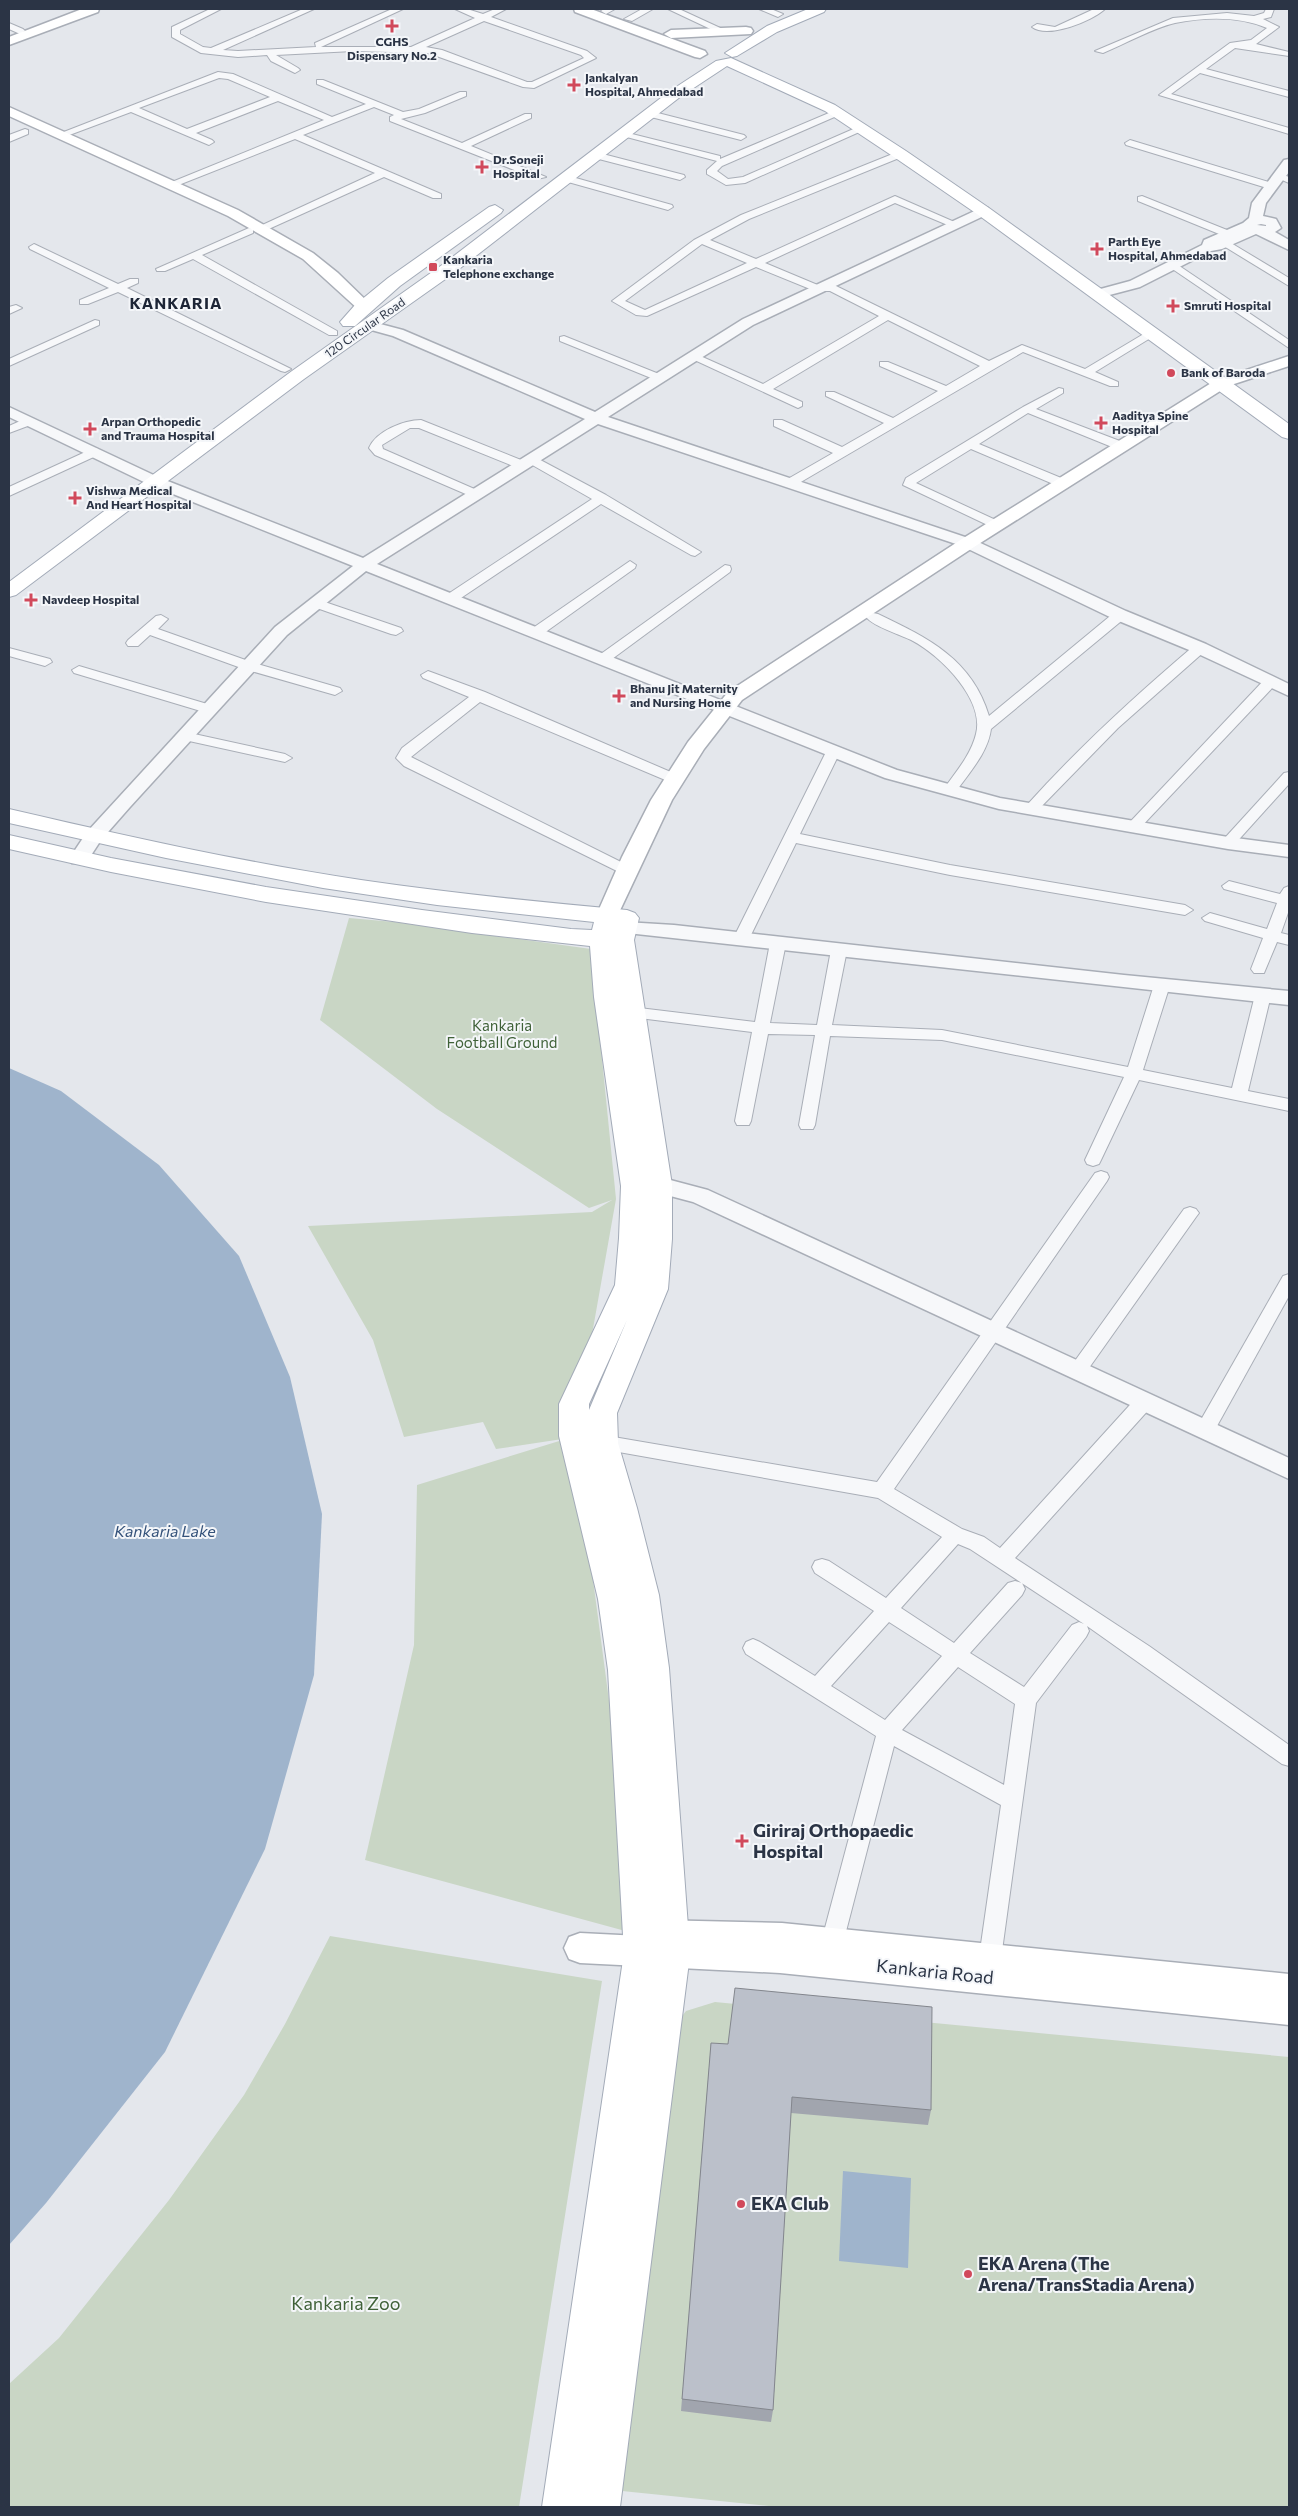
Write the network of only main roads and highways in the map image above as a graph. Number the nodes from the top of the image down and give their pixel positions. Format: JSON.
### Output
{"nodes":[{"id":1,"x":80,"y":9,"type":"edge"},
{"id":2,"x":93,"y":9,"type":"edge"},
{"id":3,"x":580,"y":9,"type":"edge"},
{"id":4,"x":606,"y":9,"type":"edge"},
{"id":5,"x":818,"y":9,"type":"edge"},
{"id":6,"x":784,"y":11,"type":"edge"},
{"id":7,"x":12,"y":30,"type":"edge"},
{"id":8,"x":671,"y":34,"type":"junction"},
{"id":9,"x":9,"y":41,"type":"edge"},
{"id":10,"x":719,"y":53,"type":"junction"},
{"id":11,"x":9,"y":111,"type":"edge"},
{"id":12,"x":9,"y":126,"type":"edge"},
{"id":13,"x":255,"y":230,"type":"junction"},
{"id":14,"x":1101,"y":287,"type":"junction"},
{"id":15,"x":367,"y":316,"type":"junction"},
{"id":16,"x":1200,"y":349,"type":"dead end"},
{"id":17,"x":1289,"y":361,"type":"edge"},
{"id":18,"x":1289,"y":367,"type":"edge"},
{"id":19,"x":1238,"y":380,"type":"junction"},
{"id":20,"x":1289,"y":433,"type":"edge"},
{"id":21,"x":147,"y":478,"type":"junction"},
{"id":22,"x":973,"y":546,"type":"junction"},
{"id":23,"x":9,"y":574,"type":"edge"},
{"id":24,"x":9,"y":592,"type":"edge"},
{"id":25,"x":731,"y":710,"type":"junction"},
{"id":26,"x":9,"y":816,"type":"edge"},
{"id":27,"x":9,"y":842,"type":"edge"},
{"id":28,"x":617,"y":928,"type":"junction"},
{"id":29,"x":646,"y":1186,"type":"junction"},
{"id":30,"x":589,"y":1439,"type":"junction"},
{"id":31,"x":640,"y":1944,"type":"junction"},
{"id":32,"x":673,"y":1945,"type":"junction"},
{"id":33,"x":580,"y":1948,"type":"dead end"},
{"id":34,"x":1289,"y":1989,"type":"edge"},
{"id":35,"x":1289,"y":2010,"type":"edge"},
{"id":36,"x":562,"y":2507,"type":"edge"},
{"id":37,"x":600,"y":2507,"type":"edge"}],
"edges":[{"from":1,"to":7,"type":"main road"},
{"from":2,"to":9,"type":"main road"},
{"from":3,"to":10,"type":"main road"},
{"from":4,"to":8,"type":"main road"},
{"from":5,"to":10,"type":"main road"},
{"from":6,"to":10,"type":"main road"},
{"from":8,"to":10,"type":"main road"},
{"from":8,"to":10,"type":"main road"},
{"from":10,"to":14,"type":"main road"},
{"from":10,"to":14,"type":"main road"},
{"from":10,"to":15,"type":"main road","name":"120 Circular Road"},
{"from":10,"to":15,"type":"main road","name":"120 Circular Road"},
{"from":11,"to":13,"type":"main road"},
{"from":12,"to":13,"type":"main road"},
{"from":13,"to":15,"type":"main road"},
{"from":14,"to":16,"type":"main road"},
{"from":14,"to":19,"type":"main road"},
{"from":15,"to":21,"type":"main road","name":"120 Circular Road"},
{"from":15,"to":21,"type":"main road","name":"120 Circular Road"},
{"from":17,"to":19,"type":"main road"},
{"from":18,"to":19,"type":"main road"},
{"from":19,"to":20,"type":"main road"},
{"from":19,"to":22,"type":"main road"},
{"from":19,"to":22,"type":"main road"},
{"from":21,"to":23,"type":"main road","name":"120 Circular Road"},
{"from":21,"to":24,"type":"main road","name":"120 Circular Road"},
{"from":22,"to":25,"type":"main road"},
{"from":22,"to":25,"type":"main road"},
{"from":25,"to":28,"type":"main road"},
{"from":25,"to":28,"type":"main road"},
{"from":26,"to":28,"type":"main road"},
{"from":27,"to":28,"type":"main road"},
{"from":28,"to":29,"type":"main road"},
{"from":28,"to":29,"type":"main road"},
{"from":29,"to":30,"type":"main road"},
{"from":30,"to":31,"type":"main road"},
{"from":30,"to":32,"type":"main road"},
{"from":31,"to":32,"type":"main road","name":"Kankaria Road"},
{"from":31,"to":33,"type":"main road","name":"Kankaria Road"},
{"from":31,"to":36,"type":"main road"},
{"from":32,"to":34,"type":"main road"},
{"from":32,"to":35,"type":"main road","name":"Kankaria Road"},
{"from":32,"to":37,"type":"main road"}]}
